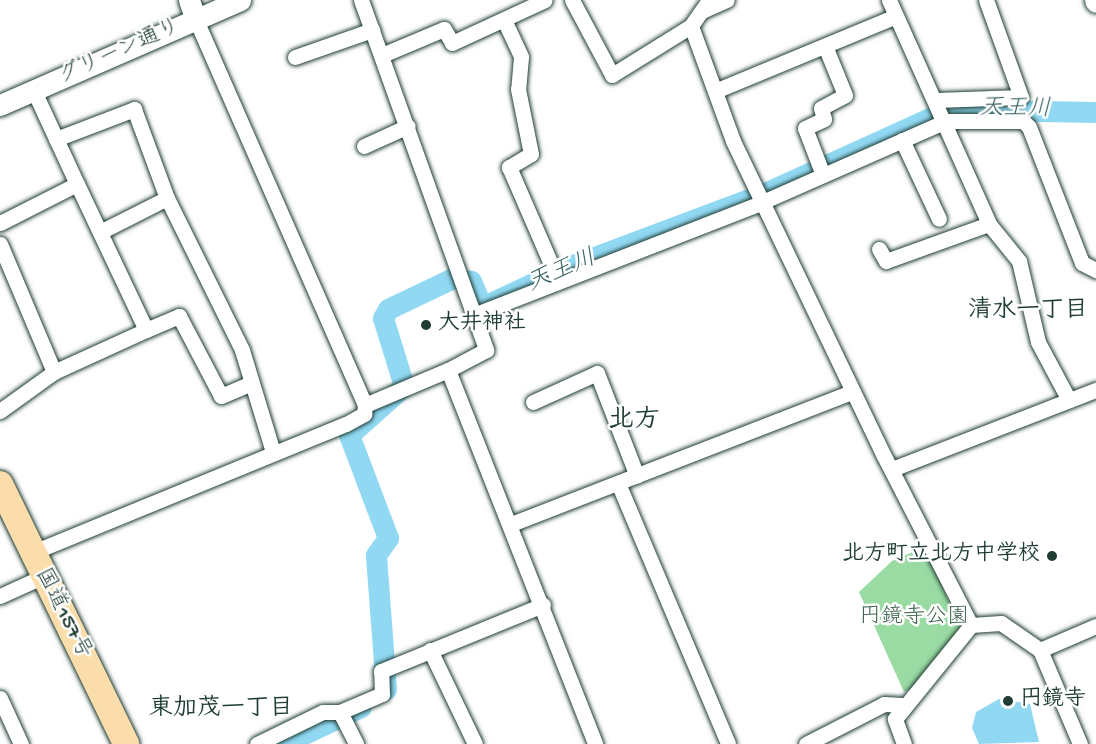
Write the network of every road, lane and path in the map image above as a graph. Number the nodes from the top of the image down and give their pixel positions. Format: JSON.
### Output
{"nodes":[{"id":1,"x":189,"y":0,"type":"edge"},
{"id":2,"x":240,"y":0,"type":"edge"},
{"id":3,"x":361,"y":0,"type":"edge"},
{"id":4,"x":545,"y":0,"type":"edge"},
{"id":5,"x":573,"y":0,"type":"edge"},
{"id":6,"x":727,"y":0,"type":"edge"},
{"id":7,"x":889,"y":0,"type":"edge"},
{"id":8,"x":986,"y":0,"type":"edge"},
{"id":9,"x":704,"y":6,"type":"edge"},
{"id":10,"x":894,"y":16,"type":"junction"},
{"id":11,"x":196,"y":20,"type":"junction"},
{"id":12,"x":505,"y":22,"type":"junction"},
{"id":13,"x":691,"y":26,"type":"junction"},
{"id":14,"x":372,"y":30,"type":"junction"},
{"id":15,"x":825,"y":46,"type":"junction"},
{"id":16,"x":382,"y":55,"type":"junction"},
{"id":17,"x":295,"y":57,"type":"dead end"},
{"id":18,"x":34,"y":91,"type":"junction"},
{"id":19,"x":715,"y":91,"type":"junction"},
{"id":20,"x":936,"y":100,"type":"junction"},
{"id":21,"x":0,"y":105,"type":"edge"},
{"id":22,"x":946,"y":121,"type":"junction"},
{"id":23,"x":408,"y":126,"type":"junction"},
{"id":24,"x":56,"y":139,"type":"junction"},
{"id":25,"x":902,"y":140,"type":"junction"},
{"id":26,"x":364,"y":146,"type":"dead end"},
{"id":27,"x":823,"y":175,"type":"junction"},
{"id":28,"x":77,"y":184,"type":"junction"},
{"id":29,"x":167,"y":198,"type":"junction"},
{"id":30,"x":760,"y":203,"type":"junction"},
{"id":31,"x":939,"y":219,"type":"dead end"},
{"id":32,"x":0,"y":223,"type":"edge"},
{"id":33,"x":989,"y":224,"type":"junction"},
{"id":34,"x":100,"y":232,"type":"junction"},
{"id":35,"x":0,"y":244,"type":"edge"},
{"id":36,"x":879,"y":249,"type":"dead end"},
{"id":37,"x":1096,"y":270,"type":"edge"},
{"id":38,"x":558,"y":280,"type":"junction"},
{"id":39,"x":476,"y":314,"type":"junction"},
{"id":40,"x":146,"y":330,"type":"junction"},
{"id":41,"x":448,"y":370,"type":"junction"},
{"id":42,"x":54,"y":372,"type":"junction"},
{"id":43,"x":249,"y":384,"type":"junction"},
{"id":44,"x":1096,"y":390,"type":"edge"},
{"id":45,"x":852,"y":392,"type":"junction"},
{"id":46,"x":1069,"y":400,"type":"junction"},
{"id":47,"x":533,"y":402,"type":"dead end"},
{"id":48,"x":365,"y":405,"type":"junction"},
{"id":49,"x":0,"y":411,"type":"edge"},
{"id":50,"x":273,"y":452,"type":"junction"},
{"id":51,"x":892,"y":469,"type":"junction"},
{"id":52,"x":637,"y":476,"type":"junction"},
{"id":53,"x":618,"y":483,"type":"junction"},
{"id":54,"x":0,"y":484,"type":"edge"},
{"id":55,"x":512,"y":524,"type":"junction"},
{"id":56,"x":30,"y":552,"type":"junction"},
{"id":57,"x":44,"y":576,"type":"junction"},
{"id":58,"x":0,"y":596,"type":"edge"},
{"id":59,"x":543,"y":605,"type":"junction"},
{"id":60,"x":971,"y":625,"type":"junction"},
{"id":61,"x":1096,"y":626,"type":"edge"},
{"id":62,"x":430,"y":650,"type":"junction"},
{"id":63,"x":1040,"y":650,"type":"junction"},
{"id":64,"x":0,"y":698,"type":"edge"},
{"id":65,"x":906,"y":705,"type":"junction"},
{"id":66,"x":340,"y":712,"type":"junction"},
{"id":67,"x":21,"y":744,"type":"edge"},
{"id":68,"x":126,"y":744,"type":"edge"},
{"id":69,"x":257,"y":744,"type":"edge"},
{"id":70,"x":356,"y":744,"type":"edge"},
{"id":71,"x":475,"y":744,"type":"edge"},
{"id":72,"x":595,"y":744,"type":"edge"},
{"id":73,"x":728,"y":744,"type":"edge"},
{"id":74,"x":806,"y":744,"type":"edge"},
{"id":75,"x":904,"y":744,"type":"edge"},
{"id":76,"x":1080,"y":744,"type":"edge"}],
"edges":[{"from":1,"to":11,"type":"street"},
{"from":2,"to":11,"type":"street","name":"グリーン通り"},
{"from":3,"to":14,"type":"street"},
{"from":4,"to":12,"type":"street"},
{"from":5,"to":13,"type":"street"},
{"from":6,"to":9,"type":"street"},
{"from":7,"to":10,"type":"street"},
{"from":8,"to":20,"type":"street"},
{"from":9,"to":13,"type":"street"},
{"from":10,"to":15,"type":"street"},
{"from":10,"to":20,"type":"street"},
{"from":11,"to":18,"type":"street","name":"グリーン通り"},
{"from":11,"to":48,"type":"street"},
{"from":12,"to":16,"type":"street"},
{"from":12,"to":38,"type":"street"},
{"from":13,"to":19,"type":"street"},
{"from":14,"to":16,"type":"street"},
{"from":14,"to":17,"type":"street"},
{"from":15,"to":19,"type":"street"},
{"from":15,"to":27,"type":"street"},
{"from":16,"to":23,"type":"street"},
{"from":18,"to":21,"type":"street","name":"グリーン通り"},
{"from":18,"to":24,"type":"street"},
{"from":19,"to":30,"type":"street"},
{"from":20,"to":22,"type":"street"},
{"from":22,"to":25,"type":"street"},
{"from":22,"to":33,"type":"street"},
{"from":22,"to":37,"type":"street"},
{"from":23,"to":26,"type":"street"},
{"from":23,"to":39,"type":"street"},
{"from":24,"to":28,"type":"street"},
{"from":24,"to":29,"type":"street"},
{"from":25,"to":27,"type":"street"},
{"from":25,"to":31,"type":"street"},
{"from":27,"to":30,"type":"street"},
{"from":28,"to":32,"type":"street"},
{"from":28,"to":34,"type":"street"},
{"from":29,"to":34,"type":"street"},
{"from":29,"to":43,"type":"street"},
{"from":30,"to":38,"type":"street"},
{"from":30,"to":45,"type":"street"},
{"from":33,"to":36,"type":"street"},
{"from":33,"to":46,"type":"street"},
{"from":34,"to":40,"type":"street"},
{"from":35,"to":42,"type":"street"},
{"from":38,"to":39,"type":"street"},
{"from":39,"to":41,"type":"street"},
{"from":40,"to":42,"type":"street"},
{"from":40,"to":43,"type":"street"},
{"from":41,"to":48,"type":"street"},
{"from":41,"to":55,"type":"street"},
{"from":42,"to":49,"type":"street"},
{"from":43,"to":50,"type":"street"},
{"from":44,"to":46,"type":"street"},
{"from":45,"to":51,"type":"street"},
{"from":45,"to":52,"type":"street"},
{"from":46,"to":51,"type":"street"},
{"from":47,"to":52,"type":"street"},
{"from":48,"to":50,"type":"street"},
{"from":50,"to":56,"type":"street"},
{"from":51,"to":60,"type":"street"},
{"from":52,"to":53,"type":"street"},
{"from":53,"to":55,"type":"street"},
{"from":53,"to":73,"type":"street"},
{"from":54,"to":56,"type":"highway","name":"国道157号"},
{"from":55,"to":59,"type":"street"},
{"from":56,"to":57,"type":"highway","name":"国道157号"},
{"from":57,"to":58,"type":"street"},
{"from":57,"to":68,"type":"highway","name":"国道157号"},
{"from":59,"to":62,"type":"street"},
{"from":59,"to":72,"type":"street"},
{"from":60,"to":63,"type":"street"},
{"from":60,"to":65,"type":"street"},
{"from":61,"to":63,"type":"street"},
{"from":62,"to":66,"type":"street"},
{"from":62,"to":71,"type":"street"},
{"from":63,"to":76,"type":"street"},
{"from":64,"to":67,"type":"street"},
{"from":65,"to":74,"type":"street"},
{"from":65,"to":75,"type":"street"},
{"from":66,"to":69,"type":"street"},
{"from":66,"to":70,"type":"street"}]}
